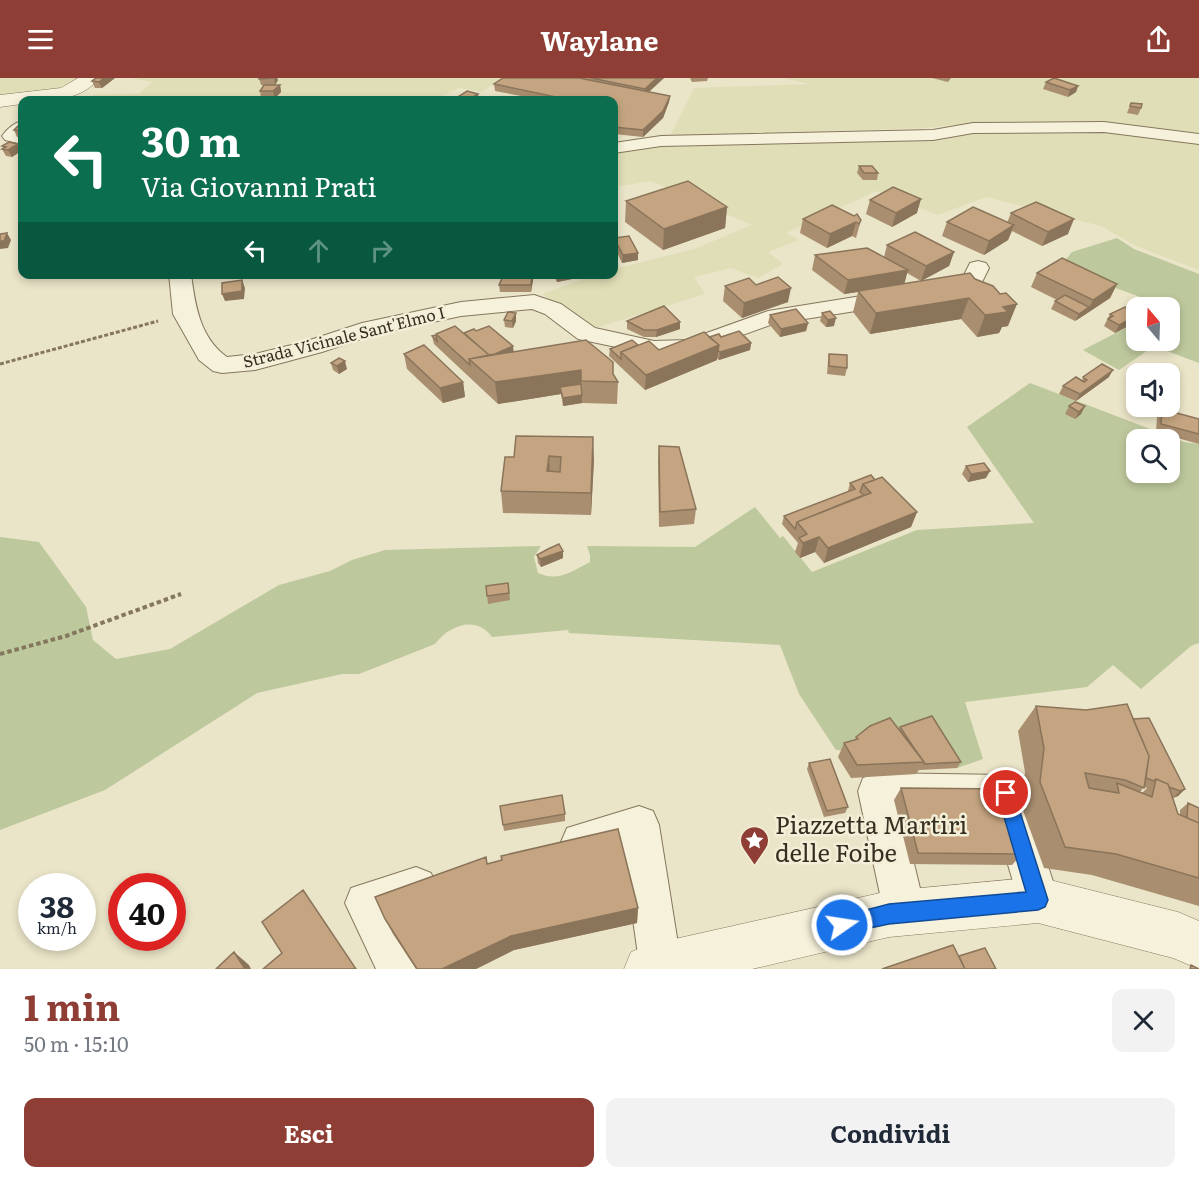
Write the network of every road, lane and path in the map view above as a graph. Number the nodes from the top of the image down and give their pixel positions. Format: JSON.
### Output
{"nodes":[{"id":1,"x":90,"y":78,"type":"edge"},
{"id":2,"x":41,"y":96,"type":"edge"},
{"id":3,"x":18,"y":99,"type":"edge"},
{"id":4,"x":0,"y":101,"type":"edge"},
{"id":5,"x":18,"y":130,"type":"edge"},
{"id":6,"x":18,"y":138,"type":"edge"},
{"id":7,"x":1199,"y":139,"type":"edge"},
{"id":8,"x":618,"y":147,"type":"edge"},
{"id":9,"x":978,"y":268,"type":"dead end"},
{"id":10,"x":181,"y":279,"type":"edge"},
{"id":11,"x":185,"y":314,"type":"junction"},
{"id":12,"x":0,"y":364,"type":"edge"},
{"id":13,"x":181,"y":594,"type":"dead end"},
{"id":14,"x":0,"y":654,"type":"edge"},
{"id":15,"x":548,"y":851,"type":"edge"},
{"id":16,"x":446,"y":880,"type":"edge"},
{"id":17,"x":1038,"y":900,"type":"junction"},
{"id":18,"x":905,"y":913,"type":"junction"},
{"id":19,"x":1199,"y":946,"type":"edge"},
{"id":20,"x":654,"y":968,"type":"edge"},
{"id":21,"x":399,"y":969,"type":"edge"}],
"edges":[{"from":1,"to":2,"type":"street"},
{"from":3,"to":4,"type":"street"},
{"from":5,"to":6,"type":"street"},
{"from":7,"to":8,"type":"street"},
{"from":9,"to":11,"type":"street","name":"Strada Vicinale Sant'Elmo I"},
{"from":10,"to":11,"type":"street","name":"Strada Vicinale Sant'Elmo I"},
{"from":11,"to":12,"type":"path"},
{"from":13,"to":14,"type":"path"},
{"from":15,"to":20,"type":"street"},
{"from":16,"to":21,"type":"street"},
{"from":17,"to":18,"type":"street"},
{"from":17,"to":18,"type":"street"},
{"from":17,"to":19,"type":"street"},
{"from":18,"to":20,"type":"street"}]}
